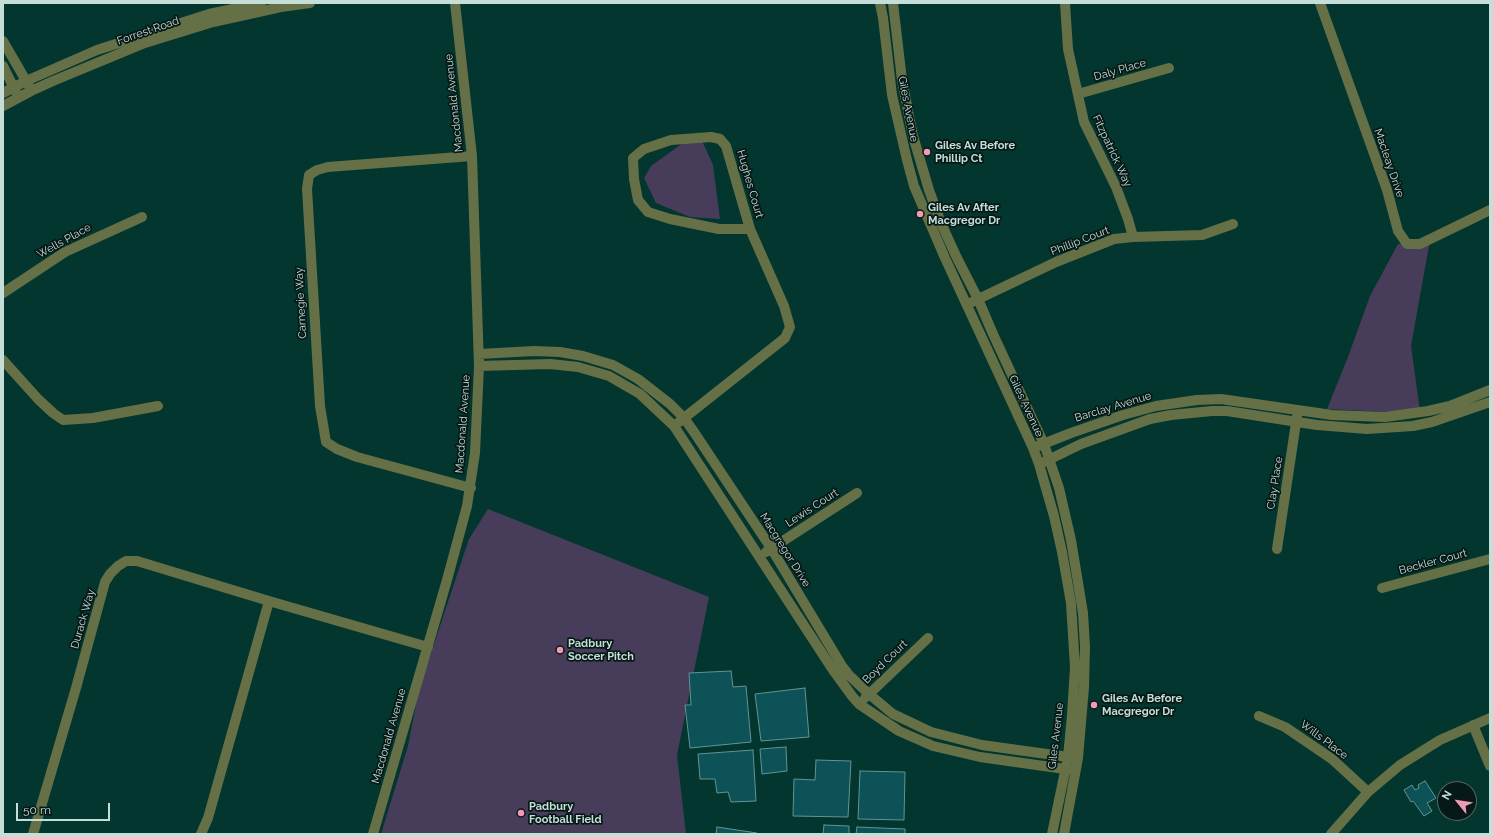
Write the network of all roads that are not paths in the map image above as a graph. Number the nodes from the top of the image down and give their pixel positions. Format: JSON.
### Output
{"nodes":[{"id":1,"x":261,"y":3,"type":"edge"},
{"id":2,"x":310,"y":3,"type":"edge"},
{"id":3,"x":455,"y":3,"type":"edge"},
{"id":4,"x":880,"y":3,"type":"edge"},
{"id":5,"x":893,"y":3,"type":"edge"},
{"id":6,"x":1065,"y":3,"type":"edge"},
{"id":7,"x":1320,"y":3,"type":"edge"},
{"id":8,"x":3,"y":41,"type":"edge"},
{"id":9,"x":3,"y":66,"type":"edge"},
{"id":10,"x":1169,"y":68,"type":"dead end"},
{"id":11,"x":26,"y":80,"type":"junction"},
{"id":12,"x":13,"y":87,"type":"junction"},
{"id":13,"x":31,"y":90,"type":"junction"},
{"id":14,"x":3,"y":93,"type":"edge"},
{"id":15,"x":1078,"y":94,"type":"junction"},
{"id":16,"x":18,"y":98,"type":"junction"},
{"id":17,"x":3,"y":106,"type":"edge"},
{"id":18,"x":472,"y":156,"type":"junction"},
{"id":19,"x":1490,"y":210,"type":"edge"},
{"id":20,"x":142,"y":217,"type":"dead end"},
{"id":21,"x":1233,"y":224,"type":"dead end"},
{"id":22,"x":750,"y":229,"type":"junction"},
{"id":23,"x":1133,"y":237,"type":"junction"},
{"id":24,"x":3,"y":294,"type":"edge"},
{"id":25,"x":978,"y":299,"type":"junction"},
{"id":26,"x":967,"y":305,"type":"junction"},
{"id":27,"x":479,"y":354,"type":"junction"},
{"id":28,"x":3,"y":360,"type":"edge"},
{"id":29,"x":479,"y":366,"type":"junction"},
{"id":30,"x":1490,"y":390,"type":"edge"},
{"id":31,"x":1490,"y":402,"type":"edge"},
{"id":32,"x":158,"y":406,"type":"dead end"},
{"id":33,"x":1298,"y":411,"type":"junction"},
{"id":34,"x":684,"y":418,"type":"junction"},
{"id":35,"x":1296,"y":421,"type":"junction"},
{"id":36,"x":674,"y":426,"type":"junction"},
{"id":37,"x":1044,"y":444,"type":"junction"},
{"id":38,"x":1033,"y":448,"type":"junction"},
{"id":39,"x":1050,"y":460,"type":"junction"},
{"id":40,"x":1039,"y":464,"type":"junction"},
{"id":41,"x":470,"y":488,"type":"junction"},
{"id":42,"x":857,"y":493,"type":"dead end"},
{"id":43,"x":771,"y":548,"type":"junction"},
{"id":44,"x":1277,"y":549,"type":"dead end"},
{"id":45,"x":760,"y":556,"type":"junction"},
{"id":46,"x":1490,"y":559,"type":"edge"},
{"id":47,"x":1382,"y":588,"type":"dead end"},
{"id":48,"x":268,"y":601,"type":"junction"},
{"id":49,"x":928,"y":638,"type":"dead end"},
{"id":50,"x":428,"y":647,"type":"junction"},
{"id":51,"x":868,"y":694,"type":"junction"},
{"id":52,"x":859,"y":704,"type":"junction"},
{"id":53,"x":1259,"y":716,"type":"dead end"},
{"id":54,"x":1490,"y":718,"type":"edge"},
{"id":55,"x":1473,"y":725,"type":"junction"},
{"id":56,"x":1073,"y":758,"type":"junction"},
{"id":57,"x":1490,"y":766,"type":"edge"},
{"id":58,"x":1065,"y":769,"type":"junction"},
{"id":59,"x":1076,"y":770,"type":"junction"},
{"id":60,"x":1368,"y":792,"type":"junction"},
{"id":61,"x":33,"y":834,"type":"edge"},
{"id":62,"x":201,"y":834,"type":"edge"},
{"id":63,"x":373,"y":834,"type":"edge"},
{"id":64,"x":1052,"y":834,"type":"edge"},
{"id":65,"x":1064,"y":834,"type":"edge"},
{"id":66,"x":1331,"y":834,"type":"edge"}],
"edges":[{"from":1,"to":11,"type":"street","name":"Forrest Road"},
{"from":2,"to":13,"type":"street","name":"Forrest Road"},
{"from":3,"to":18,"type":"street","name":"Macdonald Avenue"},
{"from":4,"to":26,"type":"street","name":"Giles Avenue"},
{"from":5,"to":25,"type":"street","name":"Giles Avenue"},
{"from":6,"to":15,"type":"street","name":"Fitzpatrick Way"},
{"from":7,"to":19,"type":"street","name":"Macleay Drive"},
{"from":8,"to":11,"type":"street"},
{"from":9,"to":12,"type":"street"},
{"from":10,"to":15,"type":"street","name":"Daly Place"},
{"from":11,"to":12,"type":"street","name":"Forrest Road"},
{"from":11,"to":13,"type":"street"},
{"from":12,"to":14,"type":"street","name":"Forrest Road"},
{"from":12,"to":16,"type":"street"},
{"from":13,"to":16,"type":"street","name":"Forrest Road"},
{"from":15,"to":23,"type":"street","name":"Fitzpatrick Way"},
{"from":16,"to":17,"type":"street","name":"Forrest Road"},
{"from":18,"to":27,"type":"street","name":"Macdonald Avenue"},
{"from":18,"to":41,"type":"street","name":"Carnegie Way"},
{"from":20,"to":24,"type":"street","name":"Wells Place"},
{"from":21,"to":23,"type":"street","name":"Phillip Court"},
{"from":22,"to":22,"type":"street","name":"Hughes Court"},
{"from":22,"to":34,"type":"street","name":"Hughes Court"},
{"from":23,"to":25,"type":"street","name":"Phillip Court"},
{"from":25,"to":26,"type":"street","name":"Phillip Court"},
{"from":25,"to":37,"type":"street","name":"Giles Avenue"},
{"from":26,"to":38,"type":"street","name":"Giles Avenue"},
{"from":27,"to":29,"type":"street","name":"Macdonald Avenue"},
{"from":27,"to":34,"type":"street","name":"Macgregor Drive"},
{"from":28,"to":32,"type":"street"},
{"from":29,"to":36,"type":"street"},
{"from":29,"to":41,"type":"street","name":"Macdonald Avenue"},
{"from":30,"to":33,"type":"street","name":"Barclay Avenue"},
{"from":31,"to":35,"type":"street","name":"Barclay Avenue"},
{"from":33,"to":35,"type":"street"},
{"from":33,"to":37,"type":"street","name":"Barclay Avenue"},
{"from":34,"to":36,"type":"street","name":"Hughes Court"},
{"from":34,"to":43,"type":"street","name":"Macgregor Drive"},
{"from":35,"to":39,"type":"street","name":"Barclay Avenue"},
{"from":35,"to":44,"type":"street","name":"Clay Place"},
{"from":36,"to":45,"type":"street"},
{"from":37,"to":38,"type":"street","name":"Barclay Avenue"},
{"from":37,"to":39,"type":"street","name":"Giles Avenue"},
{"from":38,"to":40,"type":"street","name":"Giles Avenue"},
{"from":39,"to":40,"type":"street","name":"Barclay Avenue"},
{"from":39,"to":56,"type":"street","name":"Giles Avenue"},
{"from":40,"to":56,"type":"street","name":"Giles Avenue"},
{"from":41,"to":50,"type":"street","name":"Macdonald Avenue"},
{"from":42,"to":43,"type":"street","name":"Lewis Court"},
{"from":43,"to":45,"type":"street","name":"Lewis Court"},
{"from":43,"to":51,"type":"street","name":"Macgregor Drive"},
{"from":45,"to":52,"type":"street"},
{"from":46,"to":47,"type":"street","name":"Beckler Court"},
{"from":48,"to":50,"type":"street","name":"Durack Way"},
{"from":48,"to":61,"type":"street","name":"Durack Way"},
{"from":48,"to":62,"type":"street"},
{"from":49,"to":51,"type":"street","name":"Boyd Court"},
{"from":50,"to":63,"type":"street","name":"Macdonald Avenue"},
{"from":51,"to":52,"type":"street","name":"Boyd Court"},
{"from":51,"to":56,"type":"street","name":"Macgregor Drive"},
{"from":52,"to":58,"type":"street"},
{"from":53,"to":60,"type":"street","name":"Wills Place"},
{"from":54,"to":55,"type":"street"},
{"from":55,"to":57,"type":"street"},
{"from":55,"to":60,"type":"street"},
{"from":56,"to":58,"type":"street","name":"Giles Avenue"},
{"from":56,"to":59,"type":"street","name":"Giles Avenue"},
{"from":58,"to":59,"type":"street"},
{"from":58,"to":64,"type":"street","name":"Giles Avenue"},
{"from":59,"to":65,"type":"street","name":"Giles Avenue"},
{"from":60,"to":66,"type":"street"}]}
